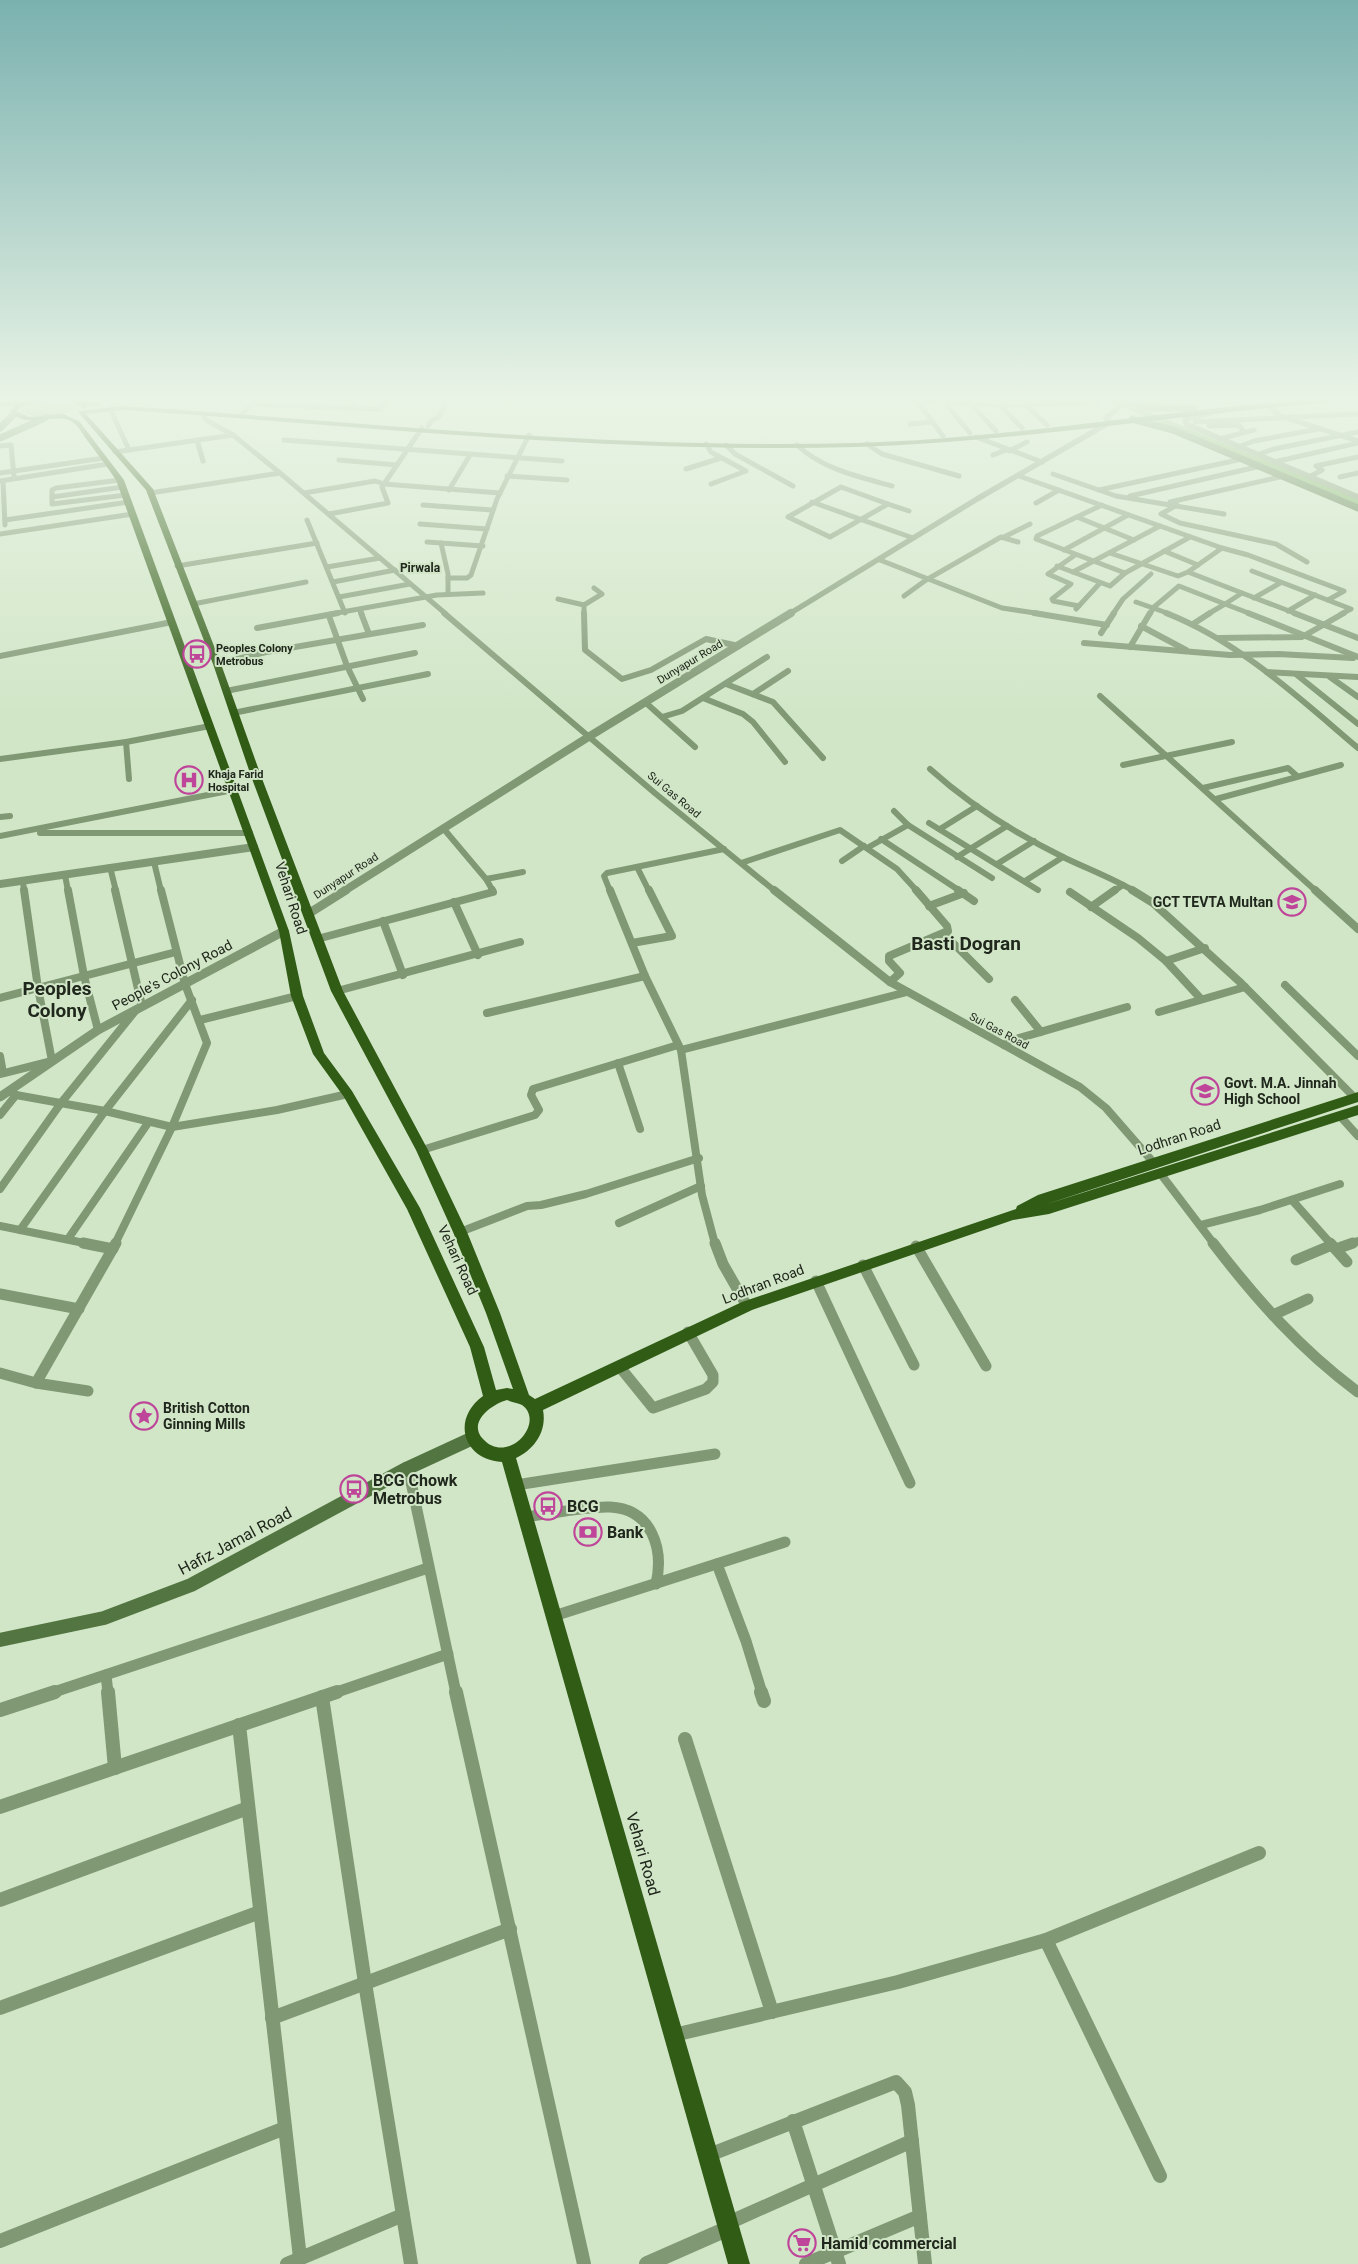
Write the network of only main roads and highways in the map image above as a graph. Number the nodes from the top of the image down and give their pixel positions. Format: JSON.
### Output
{"nodes":[{"id":1,"x":128,"y":502,"type":"edge"},
{"id":2,"x":153,"y":502,"type":"edge"},
{"id":3,"x":1343,"y":502,"type":"edge"},
{"id":4,"x":1358,"y":508,"type":"edge"},
{"id":5,"x":1357,"y":1102,"type":"edge"},
{"id":6,"x":1157,"y":1167,"type":"junction"},
{"id":7,"x":491,"y":1398,"type":"junction"},
{"id":8,"x":528,"y":1403,"type":"junction"},
{"id":9,"x":473,"y":1438,"type":"junction"},
{"id":10,"x":507,"y":1454,"type":"junction"},
{"id":11,"x":0,"y":1640,"type":"edge"},
{"id":12,"x":739,"y":2264,"type":"edge"}],
"edges":[{"from":1,"to":7,"type":"main road","name":"Vehari Road"},
{"from":2,"to":8,"type":"main road","name":"Vehari Road"},
{"from":3,"to":4,"type":"main road"},
{"from":5,"to":6,"type":"main road","name":"Lodhran Road"},
{"from":5,"to":6,"type":"main road","name":"Lodhran Road"},
{"from":6,"to":8,"type":"main road","name":"Lodhran Road"},
{"from":7,"to":8,"type":"main road"},
{"from":7,"to":9,"type":"main road"},
{"from":8,"to":10,"type":"main road"},
{"from":9,"to":10,"type":"main road"},
{"from":9,"to":11,"type":"main road","name":"Hafiz Jamal Road"},
{"from":10,"to":12,"type":"main road","name":"Vehari Road"}]}
